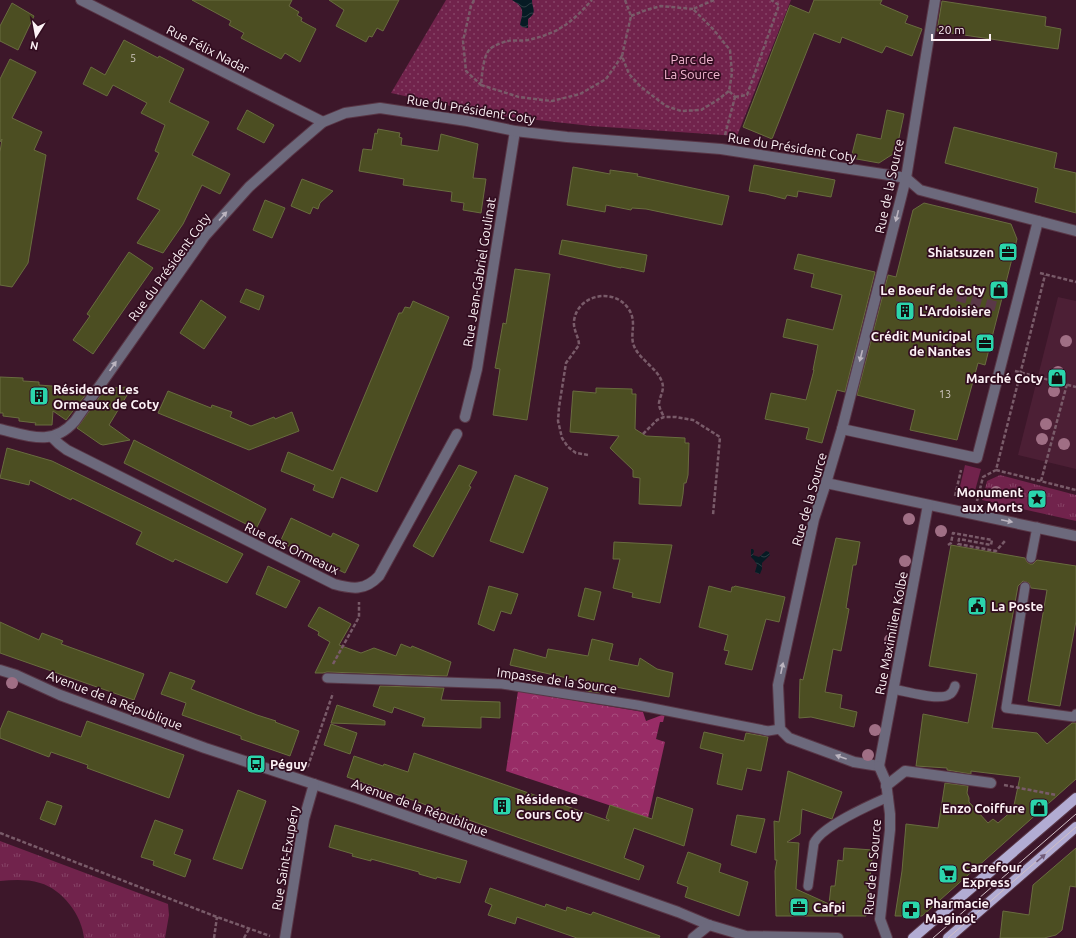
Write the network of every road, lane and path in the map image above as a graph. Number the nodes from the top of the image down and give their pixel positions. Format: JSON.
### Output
{"nodes":[{"id":1,"x":81,"y":0,"type":"edge"},
{"id":2,"x":474,"y":0,"type":"edge"},
{"id":3,"x":592,"y":0,"type":"edge"},
{"id":4,"x":625,"y":0,"type":"edge"},
{"id":5,"x":714,"y":0,"type":"edge"},
{"id":6,"x":771,"y":0,"type":"edge"},
{"id":7,"x":935,"y":0,"type":"edge"},
{"id":8,"x":693,"y":9,"type":"junction"},
{"id":9,"x":631,"y":16,"type":"junction"},
{"id":10,"x":622,"y":56,"type":"junction"},
{"id":11,"x":481,"y":85,"type":"junction"},
{"id":12,"x":729,"y":91,"type":"junction"},
{"id":13,"x":735,"y":97,"type":"junction"},
{"id":14,"x":323,"y":122,"type":"junction"},
{"id":15,"x":515,"y":131,"type":"junction"},
{"id":16,"x":721,"y":149,"type":"junction"},
{"id":17,"x":906,"y":178,"type":"junction"},
{"id":18,"x":1038,"y":221,"type":"junction"},
{"id":19,"x":1076,"y":231,"type":"edge"},
{"id":20,"x":1026,"y":269,"type":"junction"},
{"id":21,"x":1046,"y":275,"type":"junction"},
{"id":22,"x":1076,"y":282,"type":"edge"},
{"id":23,"x":1001,"y":367,"type":"junction"},
{"id":24,"x":1020,"y":372,"type":"junction"},
{"id":25,"x":1067,"y":384,"type":"junction"},
{"id":26,"x":1076,"y":387,"type":"edge"},
{"id":27,"x":466,"y":417,"type":"dead end"},
{"id":28,"x":664,"y":417,"type":"junction"},
{"id":29,"x":0,"y":429,"type":"edge"},
{"id":30,"x":842,"y":429,"type":"junction"},
{"id":31,"x":457,"y":434,"type":"dead end"},
{"id":32,"x":643,"y":434,"type":"dead end"},
{"id":33,"x":52,"y":437,"type":"junction"},
{"id":34,"x":588,"y":455,"type":"dead end"},
{"id":35,"x":965,"y":456,"type":"junction"},
{"id":36,"x":996,"y":470,"type":"junction"},
{"id":37,"x":1041,"y":481,"type":"junction"},
{"id":38,"x":826,"y":484,"type":"junction"},
{"id":39,"x":1076,"y":490,"type":"edge"},
{"id":40,"x":977,"y":502,"type":"dead end"},
{"id":41,"x":928,"y":505,"type":"junction"},
{"id":42,"x":952,"y":510,"type":"junction"},
{"id":43,"x":713,"y":515,"type":"dead end"},
{"id":44,"x":1037,"y":527,"type":"junction"},
{"id":45,"x":1076,"y":536,"type":"edge"},
{"id":46,"x":1005,"y":541,"type":"dead end"},
{"id":47,"x":948,"y":545,"type":"dead end"},
{"id":48,"x":1031,"y":558,"type":"dead end"},
{"id":49,"x":1025,"y":587,"type":"dead end"},
{"id":50,"x":360,"y":588,"type":"junction"},
{"id":51,"x":0,"y":670,"type":"edge"},
{"id":52,"x":327,"y":678,"type":"joint"},
{"id":53,"x":340,"y":678,"type":"junction"},
{"id":54,"x":955,"y":686,"type":"dead end"},
{"id":55,"x":894,"y":689,"type":"junction"},
{"id":56,"x":1076,"y":714,"type":"edge"},
{"id":57,"x":780,"y":729,"type":"junction"},
{"id":58,"x":879,"y":766,"type":"junction"},
{"id":59,"x":298,"y":778,"type":"junction"},
{"id":60,"x":991,"y":783,"type":"joint"},
{"id":61,"x":314,"y":784,"type":"junction"},
{"id":62,"x":886,"y":786,"type":"junction"},
{"id":63,"x":888,"y":797,"type":"junction"},
{"id":64,"x":1076,"y":798,"type":"edge"},
{"id":65,"x":1067,"y":805,"type":"junction"},
{"id":66,"x":1076,"y":827,"type":"edge"},
{"id":67,"x":0,"y":833,"type":"edge"},
{"id":68,"x":808,"y":886,"type":"dead end"},
{"id":69,"x":217,"y":917,"type":"junction"},
{"id":70,"x":709,"y":925,"type":"junction"},
{"id":71,"x":249,"y":928,"type":"junction"},
{"id":72,"x":214,"y":938,"type":"edge"},
{"id":73,"x":244,"y":938,"type":"edge"},
{"id":74,"x":277,"y":938,"type":"edge"},
{"id":75,"x":285,"y":938,"type":"edge"},
{"id":76,"x":693,"y":938,"type":"edge"},
{"id":77,"x":838,"y":938,"type":"edge"},
{"id":78,"x":887,"y":938,"type":"edge"},
{"id":79,"x":913,"y":938,"type":"edge"},
{"id":80,"x":948,"y":938,"type":"edge"}],
"edges":[{"from":1,"to":14,"type":"street","name":"Rue Félix Nadar"},
{"from":2,"to":11,"type":"path"},
{"from":3,"to":11,"type":"path"},
{"from":4,"to":9,"type":"path"},
{"from":5,"to":8,"type":"path"},
{"from":6,"to":13,"type":"path"},
{"from":7,"to":17,"type":"street","name":"Rue de la Source"},
{"from":8,"to":9,"type":"path"},
{"from":8,"to":12,"type":"path"},
{"from":9,"to":10,"type":"path"},
{"from":10,"to":11,"type":"path"},
{"from":10,"to":12,"type":"path"},
{"from":12,"to":13,"type":"path"},
{"from":13,"to":16,"type":"path"},
{"from":14,"to":15,"type":"street","name":"Rue du Président Coty"},
{"from":33,"to":14,"type":"street","name":"Rue du Président Coty","one_way":true},
{"from":15,"to":16,"type":"street","name":"Rue du Président Coty"},
{"from":15,"to":27,"type":"street","name":"Rue Jean-Gabriel Goulinat"},
{"from":16,"to":17,"type":"street","name":"Rue du Président Coty"},
{"from":17,"to":18,"type":"street","name":"Rue du Président Coty"},
{"from":17,"to":30,"type":"street","name":"Rue de la Source","one_way":true},
{"from":18,"to":19,"type":"street","name":"Rue du Président Coty"},
{"from":18,"to":20,"type":"street"},
{"from":20,"to":21,"type":"path"},
{"from":20,"to":23,"type":"street"},
{"from":21,"to":22,"type":"path"},
{"from":21,"to":24,"type":"path"},
{"from":23,"to":24,"type":"path"},
{"from":23,"to":35,"type":"street"},
{"from":24,"to":25,"type":"path"},
{"from":24,"to":36,"type":"path"},
{"from":25,"to":26,"type":"path"},
{"from":25,"to":37,"type":"path"},
{"from":28,"to":32,"type":"path"},
{"from":28,"to":34,"type":"path"},
{"from":28,"to":43,"type":"path"},
{"from":29,"to":33,"type":"street"},
{"from":30,"to":35,"type":"street"},
{"from":30,"to":38,"type":"street","name":"Rue de la Source"},
{"from":31,"to":50,"type":"street"},
{"from":33,"to":50,"type":"street","name":"Rue des Ormeaux"},
{"from":35,"to":42,"type":"path"},
{"from":36,"to":37,"type":"path"},
{"from":36,"to":40,"type":"path"},
{"from":37,"to":39,"type":"path"},
{"from":38,"to":41,"type":"street"},
{"from":57,"to":38,"type":"street","name":"Rue de la Source","one_way":true},
{"from":41,"to":42,"type":"street"},
{"from":41,"to":55,"type":"street","name":"Rue Maximilien Kolbe"},
{"from":42,"to":44,"type":"street","one_way":true},
{"from":44,"to":45,"type":"street"},
{"from":44,"to":48,"type":"lane"},
{"from":46,"to":47,"type":"path"},
{"from":49,"to":56,"type":"lane"},
{"from":50,"to":52,"type":"path"},
{"from":51,"to":59,"type":"street","name":"Avenue de la République"},
{"from":52,"to":53,"type":"lane","name":"Impasse de la Source"},
{"from":53,"to":57,"type":"lane","name":"Impasse de la Source"},
{"from":53,"to":59,"type":"path"},
{"from":54,"to":55,"type":"lane"},
{"from":55,"to":58,"type":"street","name":"Rue Maximilien Kolbe"},
{"from":58,"to":57,"type":"street","one_way":true},
{"from":58,"to":62,"type":"street","name":"Rue de la Source"},
{"from":59,"to":61,"type":"street","name":"Avenue de la République"},
{"from":60,"to":62,"type":"street"},
{"from":60,"to":65,"type":"path"},
{"from":61,"to":70,"type":"street","name":"Avenue de la République"},
{"from":61,"to":75,"type":"street","name":"Rue Saint-Exupéry"},
{"from":62,"to":63,"type":"street","name":"Rue de la Source"},
{"from":63,"to":68,"type":"lane"},
{"from":63,"to":78,"type":"street","name":"Rue de la Source"},
{"from":64,"to":65,"type":"main road"},
{"from":65,"to":79,"type":"main road"},
{"from":80,"to":66,"type":"main road","one_way":true},
{"from":67,"to":69,"type":"path"},
{"from":69,"to":71,"type":"path"},
{"from":69,"to":72,"type":"path"},
{"from":70,"to":76,"type":"street"},
{"from":70,"to":77,"type":"street","name":"Avenue de la République"},
{"from":71,"to":73,"type":"path"},
{"from":71,"to":74,"type":"path"}]}
